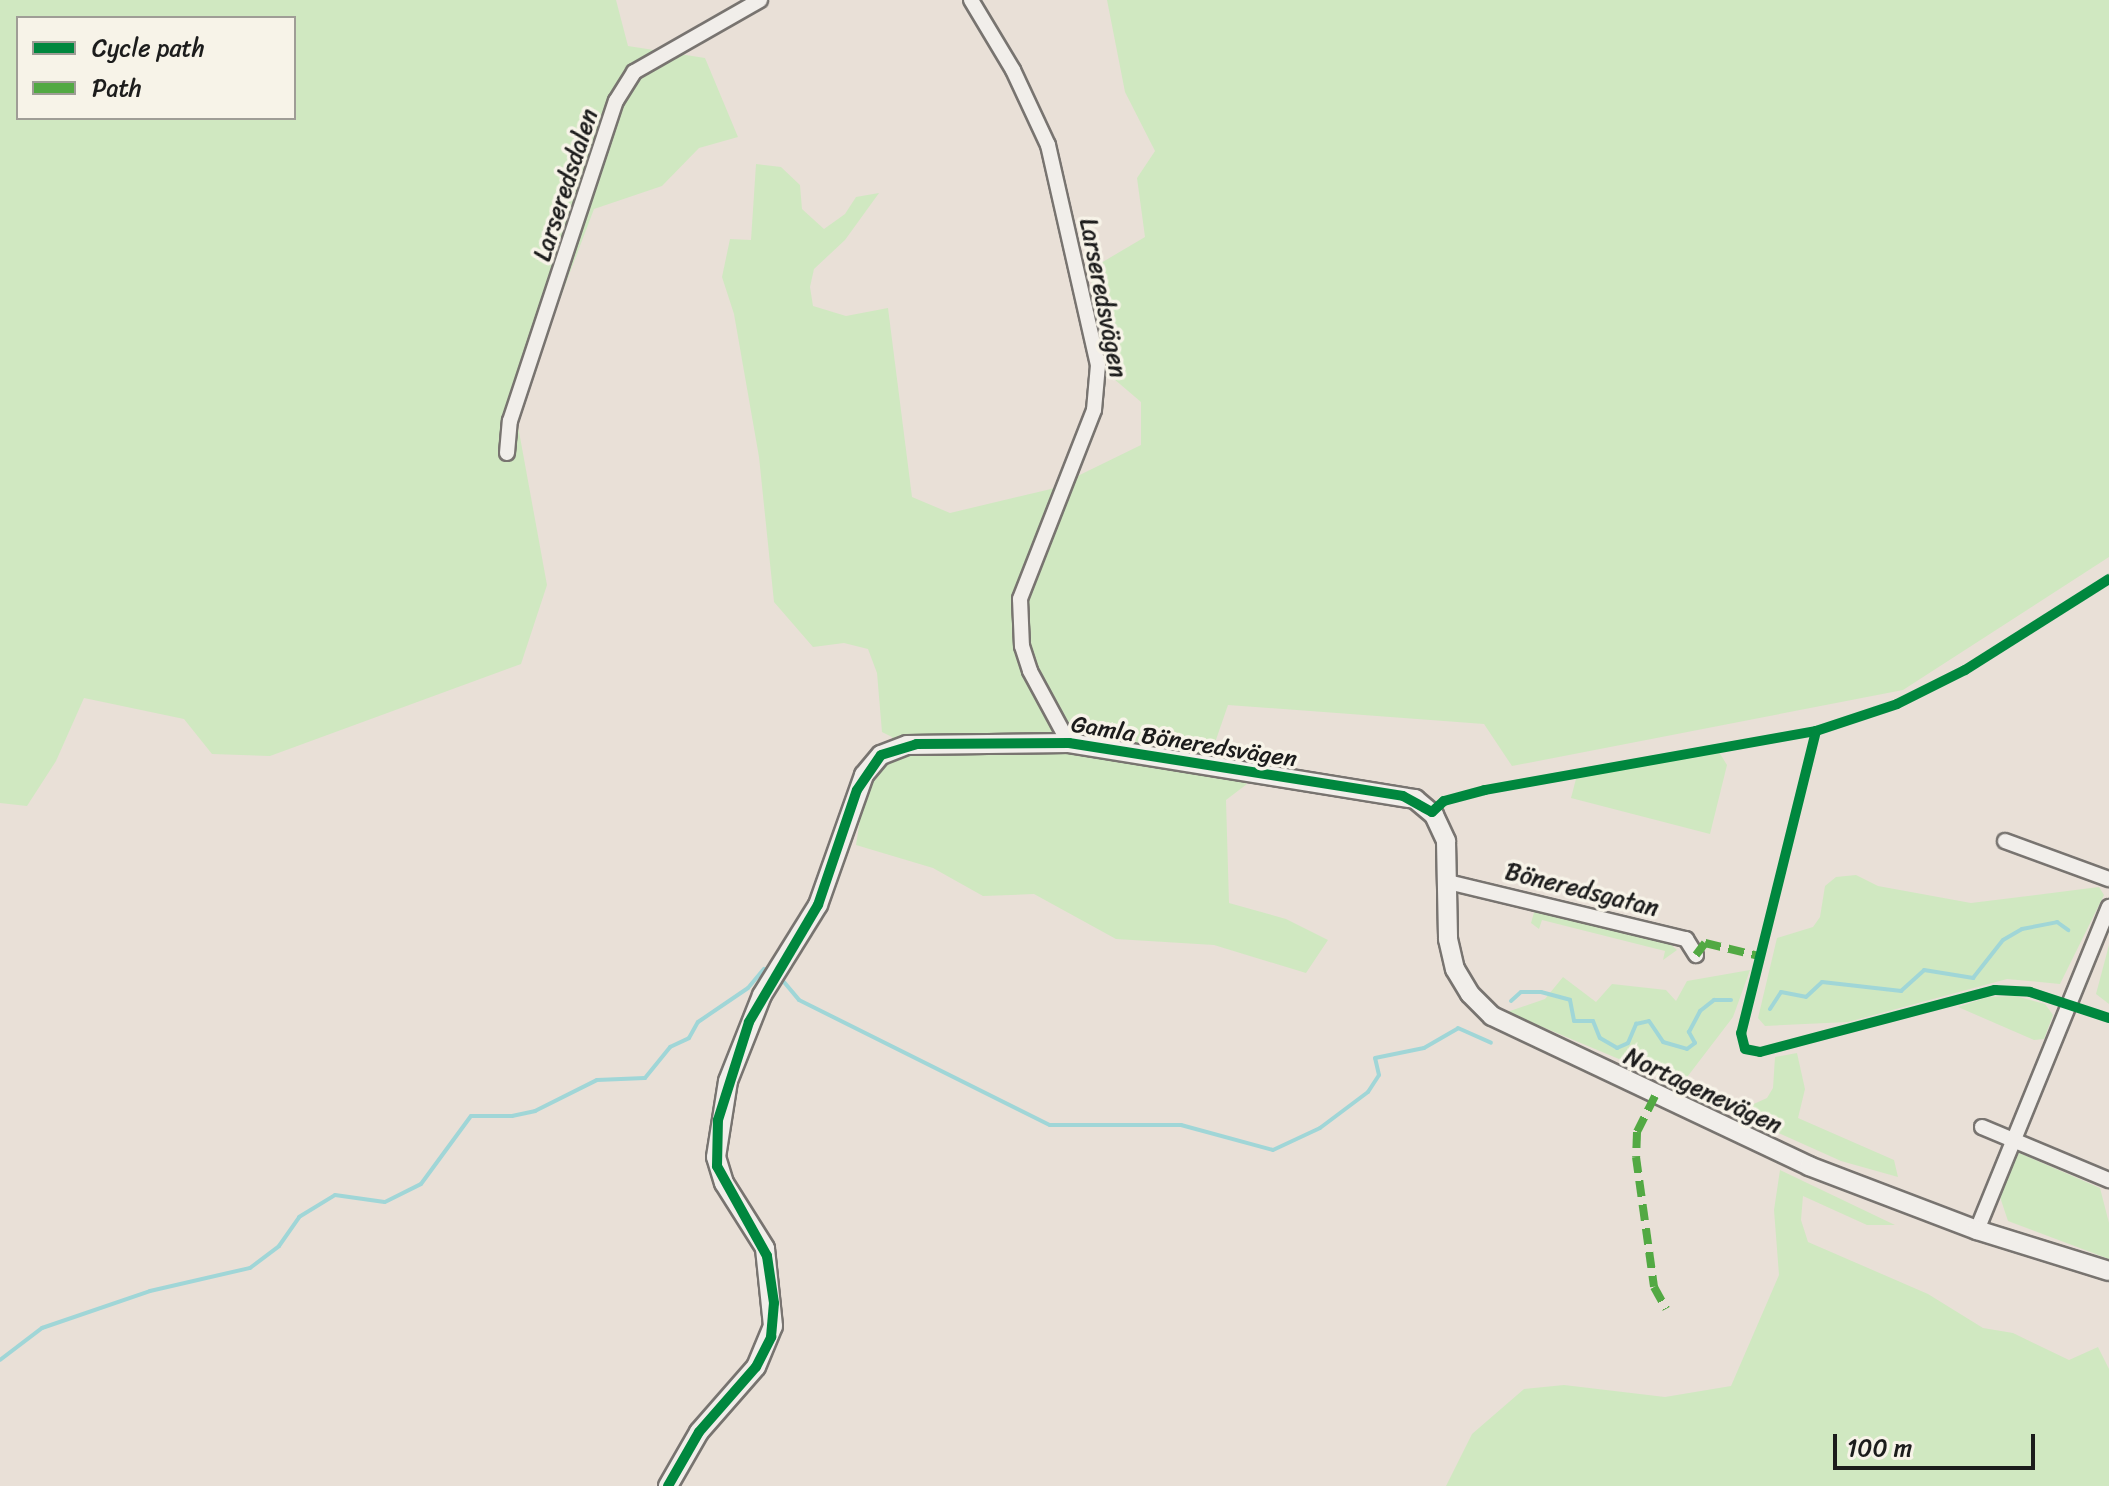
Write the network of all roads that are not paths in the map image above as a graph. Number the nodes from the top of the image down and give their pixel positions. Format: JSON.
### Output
{"nodes":[{"id":1,"x":760,"y":0,"type":"edge"},
{"id":2,"x":971,"y":0,"type":"edge"},
{"id":3,"x":507,"y":453,"type":"dead end"},
{"id":4,"x":1069,"y":743,"type":"junction"},
{"id":5,"x":1432,"y":812,"type":"joint"},
{"id":6,"x":2005,"y":841,"type":"dead end"},
{"id":7,"x":2109,"y":879,"type":"edge"},
{"id":8,"x":1448,"y":882,"type":"junction"},
{"id":9,"x":2109,"y":907,"type":"edge"},
{"id":10,"x":1696,"y":955,"type":"dead end"},
{"id":11,"x":1982,"y":1127,"type":"dead end"},
{"id":12,"x":2012,"y":1138,"type":"junction"},
{"id":13,"x":2109,"y":1180,"type":"edge"},
{"id":14,"x":1977,"y":1230,"type":"junction"},
{"id":15,"x":2109,"y":1271,"type":"edge"},
{"id":16,"x":668,"y":1486,"type":"edge"}],
"edges":[{"from":1,"to":3,"type":"street","name":"Larseredsdalen"},
{"from":2,"to":4,"type":"street","name":"Larseredsvägen"},
{"from":4,"to":5,"type":"street","name":"Gamla Böneredsvägen"},
{"from":4,"to":16,"type":"street","name":"Gamla Böneredsvägen"},
{"from":5,"to":8,"type":"street","name":"Nortagenevägen"},
{"from":6,"to":7,"type":"street"},
{"from":8,"to":10,"type":"street","name":"Böneredsgatan"},
{"from":8,"to":14,"type":"street","name":"Nortagenevägen"},
{"from":9,"to":12,"type":"street"},
{"from":11,"to":12,"type":"street"},
{"from":12,"to":13,"type":"street"},
{"from":12,"to":14,"type":"street"},
{"from":14,"to":15,"type":"street","name":"Nortagenevägen"}]}
